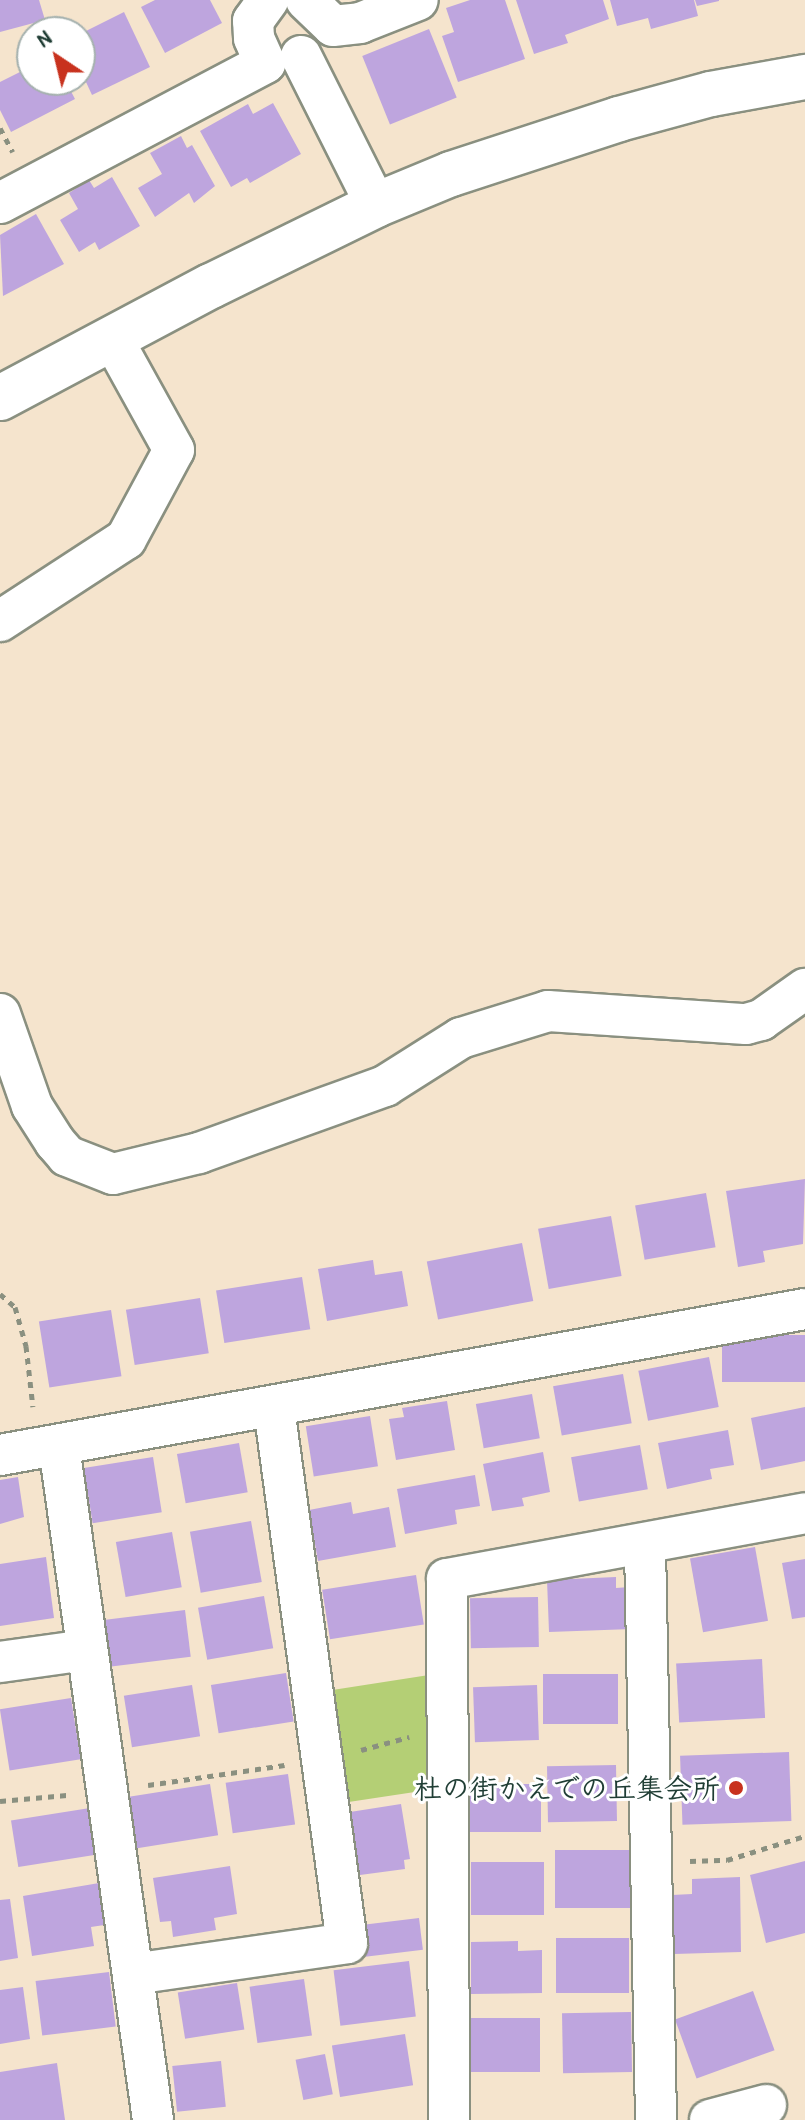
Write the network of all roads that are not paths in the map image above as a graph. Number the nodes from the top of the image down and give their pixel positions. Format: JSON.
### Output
{"nodes":[{"id":1,"x":268,"y":0,"type":"edge"},
{"id":2,"x":418,"y":0,"type":"edge"},
{"id":3,"x":320,"y":13,"type":"edge"},
{"id":4,"x":283,"y":59,"type":"junction"},
{"id":5,"x":805,"y":77,"type":"edge"},
{"id":6,"x":0,"y":203,"type":"edge"},
{"id":7,"x":376,"y":205,"type":"junction"},
{"id":8,"x":113,"y":340,"type":"junction"},
{"id":9,"x":0,"y":398,"type":"edge"},
{"id":10,"x":0,"y":621,"type":"edge"},
{"id":11,"x":805,"y":989,"type":"edge"},
{"id":12,"x":0,"y":1014,"type":"edge"},
{"id":13,"x":805,"y":1309,"type":"edge"},
{"id":14,"x":274,"y":1408,"type":"junction"},
{"id":15,"x":31,"y":1451,"type":"edge"},
{"id":16,"x":805,"y":1513,"type":"edge"},
{"id":17,"x":645,"y":1546,"type":"junction"},
{"id":18,"x":86,"y":1650,"type":"junction"},
{"id":19,"x":0,"y":1662,"type":"edge"},
{"id":20,"x":133,"y":1974,"type":"junction"},
{"id":21,"x":766,"y":2105,"type":"dead end"},
{"id":22,"x":153,"y":2120,"type":"edge"},
{"id":23,"x":449,"y":2120,"type":"edge"},
{"id":24,"x":656,"y":2120,"type":"edge"},
{"id":25,"x":710,"y":2120,"type":"edge"}],
"edges":[{"from":1,"to":4,"type":"street"},
{"from":2,"to":3,"type":"street"},
{"from":3,"to":4,"type":"street"},
{"from":4,"to":6,"type":"street"},
{"from":4,"to":7,"type":"street"},
{"from":5,"to":7,"type":"street"},
{"from":7,"to":8,"type":"street"},
{"from":8,"to":9,"type":"street"},
{"from":8,"to":10,"type":"street"},
{"from":11,"to":12,"type":"street"},
{"from":13,"to":14,"type":"street"},
{"from":14,"to":15,"type":"street"},
{"from":14,"to":20,"type":"street"},
{"from":15,"to":18,"type":"street"},
{"from":16,"to":17,"type":"street"},
{"from":17,"to":23,"type":"street"},
{"from":17,"to":24,"type":"street"},
{"from":18,"to":19,"type":"street"},
{"from":18,"to":20,"type":"street"},
{"from":20,"to":22,"type":"street"},
{"from":21,"to":25,"type":"street"}]}
